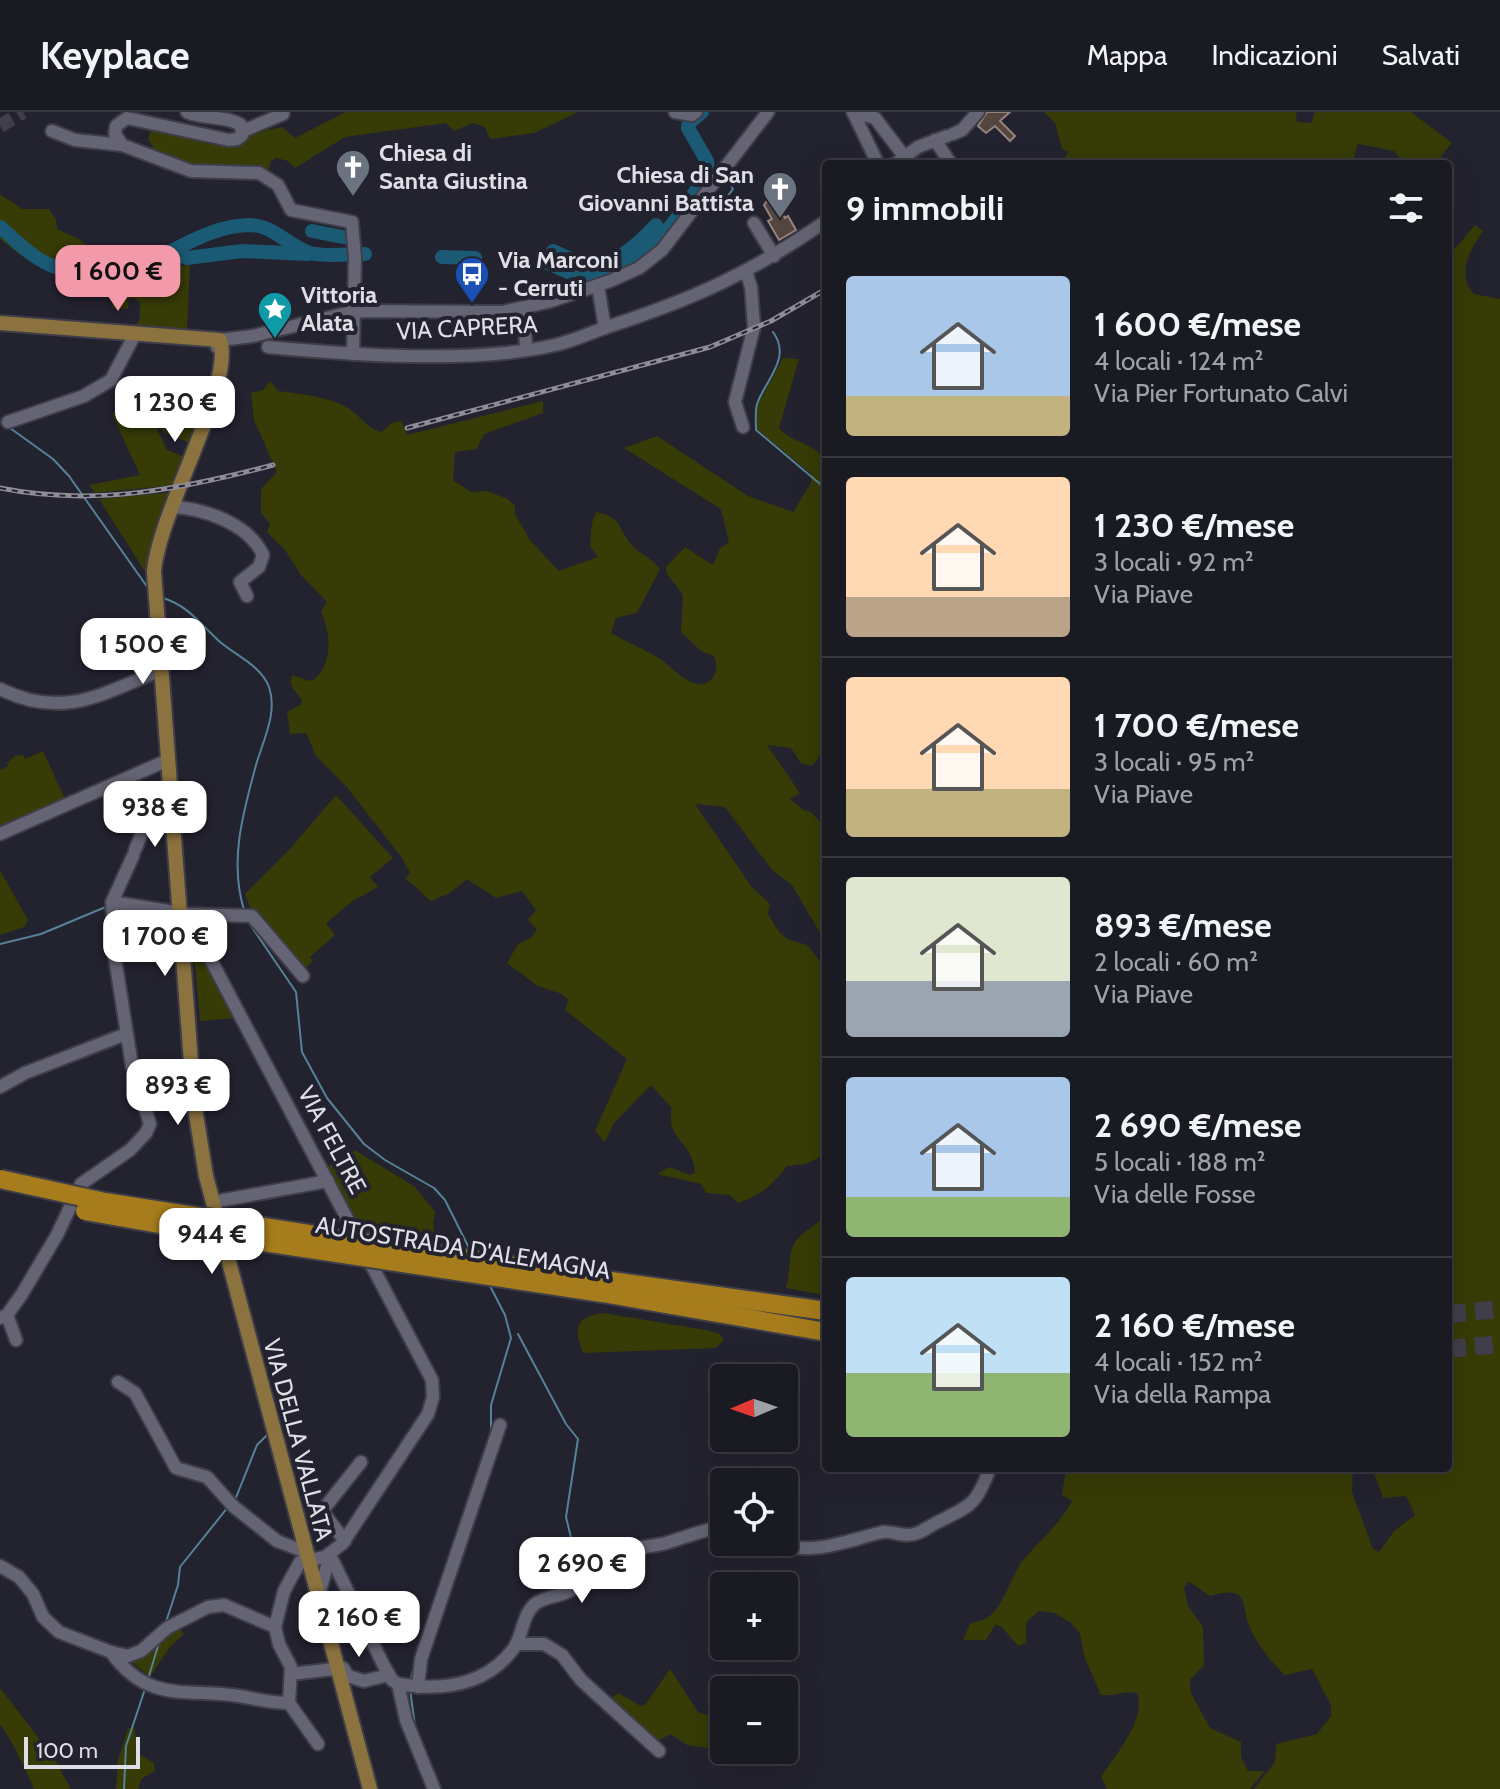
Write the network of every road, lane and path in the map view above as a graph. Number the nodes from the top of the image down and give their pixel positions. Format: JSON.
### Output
{"nodes":[{"id":1,"x":187,"y":112,"type":"edge"},
{"id":2,"x":675,"y":112,"type":"edge"},
{"id":3,"x":696,"y":112,"type":"edge"},
{"id":4,"x":768,"y":112,"type":"edge"},
{"id":5,"x":853,"y":112,"type":"edge"},
{"id":6,"x":978,"y":112,"type":"edge"},
{"id":7,"x":283,"y":114,"type":"dead end"},
{"id":8,"x":52,"y":131,"type":"dead end"},
{"id":9,"x":243,"y":131,"type":"junction"},
{"id":10,"x":945,"y":137,"type":"junction"},
{"id":11,"x":122,"y":145,"type":"junction"},
{"id":12,"x":876,"y":160,"type":"edge"},
{"id":13,"x":899,"y":160,"type":"edge"},
{"id":14,"x":950,"y":160,"type":"edge"},
{"id":15,"x":754,"y":223,"type":"dead end"},
{"id":16,"x":822,"y":224,"type":"edge"},
{"id":17,"x":774,"y":256,"type":"junction"},
{"id":18,"x":748,"y":271,"type":"junction"},
{"id":19,"x":598,"y":286,"type":"junction"},
{"id":20,"x":524,"y":308,"type":"junction"},
{"id":21,"x":355,"y":311,"type":"junction"},
{"id":22,"x":0,"y":323,"type":"edge"},
{"id":23,"x":297,"y":323,"type":"junction"},
{"id":24,"x":605,"y":328,"type":"junction"},
{"id":25,"x":135,"y":334,"type":"junction"},
{"id":26,"x":246,"y":337,"type":"junction"},
{"id":27,"x":201,"y":339,"type":"junction"},
{"id":28,"x":220,"y":340,"type":"junction"},
{"id":29,"x":268,"y":347,"type":"dead end"},
{"id":30,"x":526,"y":348,"type":"junction"},
{"id":31,"x":294,"y":349,"type":"junction"},
{"id":32,"x":353,"y":354,"type":"junction"},
{"id":33,"x":218,"y":362,"type":"junction"},
{"id":34,"x":8,"y":422,"type":"dead end"},
{"id":35,"x":743,"y":427,"type":"dead end"},
{"id":36,"x":171,"y":507,"type":"junction"},
{"id":37,"x":247,"y":596,"type":"dead end"},
{"id":38,"x":161,"y":670,"type":"junction"},
{"id":39,"x":0,"y":689,"type":"edge"},
{"id":40,"x":168,"y":760,"type":"junction"},
{"id":41,"x":169,"y":782,"type":"junction"},
{"id":42,"x":0,"y":834,"type":"edge"},
{"id":43,"x":112,"y":902,"type":"junction"},
{"id":44,"x":179,"y":913,"type":"junction"},
{"id":45,"x":303,"y":976,"type":"dead end"},
{"id":46,"x":126,"y":1034,"type":"junction"},
{"id":47,"x":0,"y":1087,"type":"edge"},
{"id":48,"x":0,"y":1179,"type":"edge"},
{"id":49,"x":328,"y":1181,"type":"junction"},
{"id":50,"x":0,"y":1192,"type":"edge"},
{"id":51,"x":213,"y":1202,"type":"junction"},
{"id":52,"x":603,"y":1287,"type":"junction"},
{"id":53,"x":822,"y":1311,"type":"edge"},
{"id":54,"x":4,"y":1316,"type":"edge"},
{"id":55,"x":822,"y":1331,"type":"edge"},
{"id":56,"x":16,"y":1340,"type":"dead end"},
{"id":57,"x":118,"y":1382,"type":"dead end"},
{"id":58,"x":500,"y":1425,"type":"dead end"},
{"id":59,"x":361,"y":1462,"type":"dead end"},
{"id":60,"x":988,"y":1472,"type":"edge"},
{"id":61,"x":710,"y":1529,"type":"edge"},
{"id":62,"x":345,"y":1541,"type":"junction"},
{"id":63,"x":798,"y":1549,"type":"edge"},
{"id":64,"x":330,"y":1555,"type":"junction"},
{"id":65,"x":306,"y":1556,"type":"junction"},
{"id":66,"x":0,"y":1566,"type":"edge"},
{"id":67,"x":318,"y":1598,"type":"junction"},
{"id":68,"x":275,"y":1627,"type":"junction"},
{"id":69,"x":516,"y":1644,"type":"junction"},
{"id":70,"x":111,"y":1652,"type":"junction"},
{"id":71,"x":337,"y":1669,"type":"junction"},
{"id":72,"x":291,"y":1674,"type":"junction"},
{"id":73,"x":405,"y":1684,"type":"junction"},
{"id":74,"x":289,"y":1703,"type":"junction"},
{"id":75,"x":318,"y":1744,"type":"dead end"},
{"id":76,"x":659,"y":1751,"type":"dead end"},
{"id":77,"x":370,"y":1789,"type":"edge"},
{"id":78,"x":434,"y":1789,"type":"edge"}],
"edges":[{"from":1,"to":9,"type":"street"},
{"from":2,"to":3,"type":"street"},
{"from":4,"to":19,"type":"street"},
{"from":5,"to":12,"type":"street"},
{"from":5,"to":13,"type":"street"},
{"from":6,"to":10,"type":"street"},
{"from":7,"to":9,"type":"street"},
{"from":8,"to":11,"type":"street"},
{"from":9,"to":11,"type":"street"},
{"from":10,"to":13,"type":"street"},
{"from":10,"to":14,"type":"street"},
{"from":11,"to":21,"type":"street"},
{"from":15,"to":17,"type":"street"},
{"from":16,"to":17,"type":"street","name":"VIA CAPRERA"},
{"from":17,"to":18,"type":"street","name":"VIA CAPRERA"},
{"from":18,"to":24,"type":"street","name":"VIA CAPRERA"},
{"from":18,"to":35,"type":"street"},
{"from":19,"to":20,"type":"street"},
{"from":19,"to":24,"type":"street"},
{"from":20,"to":21,"type":"street"},
{"from":20,"to":30,"type":"street"},
{"from":21,"to":23,"type":"street"},
{"from":21,"to":32,"type":"street"},
{"from":22,"to":25,"type":"main road"},
{"from":23,"to":26,"type":"street"},
{"from":23,"to":31,"type":"street"},
{"from":24,"to":30,"type":"street","name":"VIA CAPRERA"},
{"from":25,"to":27,"type":"main road"},
{"from":25,"to":34,"type":"street"},
{"from":26,"to":28,"type":"street"},
{"from":26,"to":33,"type":"street"},
{"from":27,"to":28,"type":"main road"},
{"from":27,"to":33,"type":"main road"},
{"from":28,"to":33,"type":"main road","name":"VIA DELLA VALLATA"},
{"from":29,"to":31,"type":"street","name":"VIA CAPRERA"},
{"from":30,"to":32,"type":"street","name":"VIA CAPRERA"},
{"from":31,"to":32,"type":"street","name":"VIA CAPRERA"},
{"from":33,"to":36,"type":"main road","name":"VIA DELLA VALLATA"},
{"from":36,"to":37,"type":"street"},
{"from":36,"to":38,"type":"main road","name":"VIA DELLA VALLATA"},
{"from":38,"to":39,"type":"street"},
{"from":38,"to":40,"type":"main road","name":"VIA DELLA VALLATA"},
{"from":40,"to":41,"type":"main road","name":"VIA DELLA VALLATA"},
{"from":40,"to":42,"type":"street"},
{"from":41,"to":43,"type":"street"},
{"from":41,"to":44,"type":"main road","name":"VIA DELLA VALLATA"},
{"from":43,"to":44,"type":"street"},
{"from":43,"to":46,"type":"street"},
{"from":44,"to":45,"type":"street"},
{"from":44,"to":49,"type":"street","name":"VIA FELTRE"},
{"from":44,"to":51,"type":"main road","name":"VIA DELLA VALLATA"},
{"from":46,"to":47,"type":"street"},
{"from":46,"to":54,"type":"street"},
{"from":48,"to":52,"type":"highway","name":"AUTOSTRADA D'ALEMAGNA","bridge":true},
{"from":49,"to":51,"type":"street"},
{"from":49,"to":62,"type":"street","name":"VIA FELTRE"},
{"from":50,"to":52,"type":"highway","name":"AUTOSTRADA D'ALEMAGNA","bridge":true},
{"from":51,"to":65,"type":"main road","name":"VIA DELLA VALLATA"},
{"from":52,"to":53,"type":"highway","name":"AUTOSTRADA D'ALEMAGNA"},
{"from":52,"to":55,"type":"highway","name":"AUTOSTRADA D'ALEMAGNA"},
{"from":54,"to":56,"type":"street"},
{"from":57,"to":65,"type":"street"},
{"from":58,"to":73,"type":"street"},
{"from":59,"to":62,"type":"street"},
{"from":60,"to":63,"type":"street"},
{"from":61,"to":69,"type":"street"},
{"from":62,"to":64,"type":"street","name":"VIA FELTRE"},
{"from":64,"to":65,"type":"street"},
{"from":64,"to":67,"type":"street"},
{"from":64,"to":73,"type":"street"},
{"from":65,"to":67,"type":"main road","name":"VIA DELLA VALLATA"},
{"from":65,"to":68,"type":"street"},
{"from":66,"to":70,"type":"street"},
{"from":67,"to":71,"type":"main road","name":"VIA DELLA VALLATA"},
{"from":68,"to":70,"type":"street"},
{"from":68,"to":72,"type":"street"},
{"from":69,"to":73,"type":"street"},
{"from":69,"to":76,"type":"street"},
{"from":70,"to":74,"type":"street"},
{"from":71,"to":72,"type":"street"},
{"from":71,"to":73,"type":"street"},
{"from":71,"to":77,"type":"main road","name":"VIA DELLA VALLATA"},
{"from":72,"to":74,"type":"street"},
{"from":73,"to":78,"type":"street"},
{"from":74,"to":75,"type":"street"}]}
